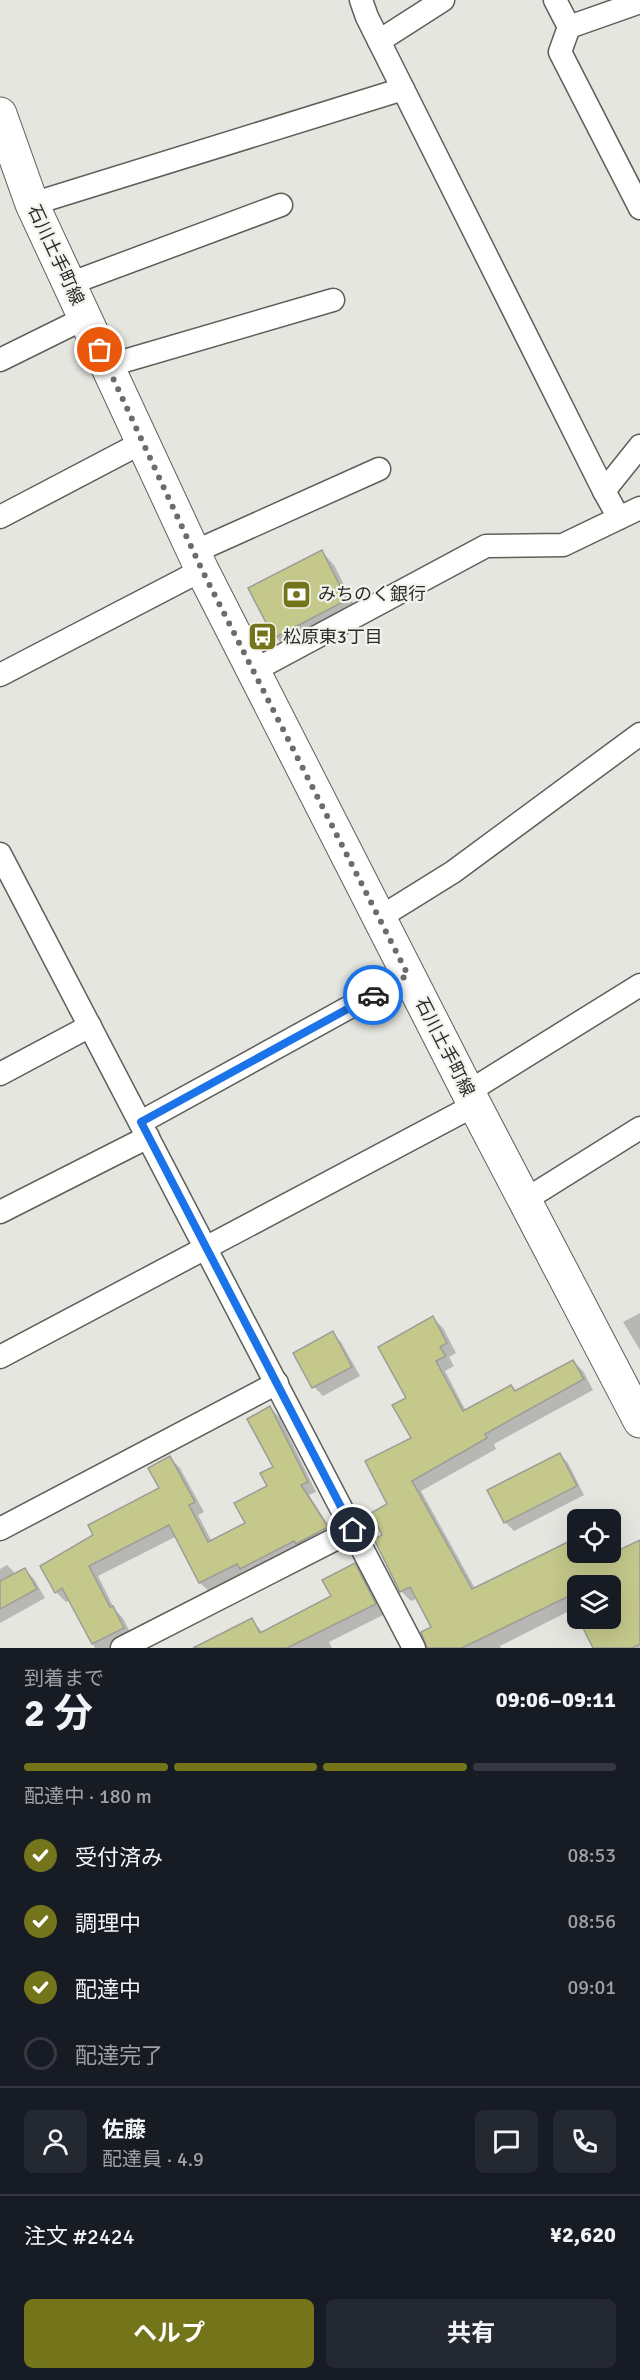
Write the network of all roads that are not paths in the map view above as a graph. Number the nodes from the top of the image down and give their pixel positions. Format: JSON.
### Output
{"nodes":[{"id":1,"x":361,"y":0,"type":"edge"},
{"id":2,"x":443,"y":0,"type":"edge"},
{"id":3,"x":555,"y":0,"type":"edge"},
{"id":4,"x":640,"y":2,"type":"edge"},
{"id":5,"x":568,"y":27,"type":"junction"},
{"id":6,"x":379,"y":41,"type":"junction"},
{"id":7,"x":403,"y":88,"type":"junction"},
{"id":8,"x":0,"y":114,"type":"edge"},
{"id":9,"x":7,"y":161,"type":"edge"},
{"id":10,"x":32,"y":204,"type":"junction"},
{"id":11,"x":281,"y":205,"type":"dead end"},
{"id":12,"x":640,"y":208,"type":"edge"},
{"id":13,"x":69,"y":284,"type":"junction"},
{"id":14,"x":333,"y":300,"type":"dead end"},
{"id":15,"x":85,"y":318,"type":"junction"},
{"id":16,"x":0,"y":360,"type":"edge"},
{"id":17,"x":107,"y":366,"type":"junction"},
{"id":18,"x":143,"y":442,"type":"junction"},
{"id":19,"x":640,"y":446,"type":"edge"},
{"id":20,"x":379,"y":469,"type":"dead end"},
{"id":21,"x":604,"y":491,"type":"junction"},
{"id":22,"x":640,"y":508,"type":"edge"},
{"id":23,"x":0,"y":517,"type":"edge"},
{"id":24,"x":619,"y":518,"type":"junction"},
{"id":25,"x":198,"y":561,"type":"junction"},
{"id":26,"x":253,"y":671,"type":"junction"},
{"id":27,"x":0,"y":675,"type":"edge"},
{"id":28,"x":640,"y":734,"type":"edge"},
{"id":29,"x":0,"y":854,"type":"edge"},
{"id":30,"x":379,"y":918,"type":"junction"},
{"id":31,"x":408,"y":975,"type":"junction"},
{"id":32,"x":640,"y":985,"type":"edge"},
{"id":33,"x":90,"y":1026,"type":"junction"},
{"id":34,"x":0,"y":1074,"type":"edge"},
{"id":35,"x":471,"y":1098,"type":"junction"},
{"id":36,"x":640,"y":1128,"type":"edge"},
{"id":37,"x":144,"y":1129,"type":"junction"},
{"id":38,"x":525,"y":1200,"type":"junction"},
{"id":39,"x":0,"y":1212,"type":"edge"},
{"id":40,"x":206,"y":1247,"type":"junction"},
{"id":41,"x":0,"y":1357,"type":"edge"},
{"id":42,"x":277,"y":1383,"type":"junction"},
{"id":43,"x":636,"y":1402,"type":"edge"},
{"id":44,"x":0,"y":1529,"type":"edge"},
{"id":45,"x":353,"y":1530,"type":"junction"},
{"id":46,"x":122,"y":1648,"type":"edge"},
{"id":47,"x":414,"y":1648,"type":"edge"}],
"edges":[{"from":1,"to":6,"type":"street"},
{"from":2,"to":6,"type":"street"},
{"from":3,"to":5,"type":"street"},
{"from":4,"to":5,"type":"street"},
{"from":5,"to":12,"type":"street"},
{"from":6,"to":7,"type":"street"},
{"from":7,"to":10,"type":"street"},
{"from":7,"to":21,"type":"street"},
{"from":8,"to":9,"type":"main road","name":"石川土手町線"},
{"from":9,"to":10,"type":"main road","name":"石川土手町線"},
{"from":10,"to":13,"type":"main road","name":"石川土手町線"},
{"from":11,"to":13,"type":"street"},
{"from":13,"to":15,"type":"main road","name":"石川土手町線"},
{"from":14,"to":17,"type":"street"},
{"from":15,"to":16,"type":"street"},
{"from":15,"to":17,"type":"main road","name":"石川土手町線"},
{"from":17,"to":18,"type":"main road","name":"石川土手町線"},
{"from":18,"to":23,"type":"street"},
{"from":18,"to":25,"type":"main road","name":"石川土手町線"},
{"from":19,"to":21,"type":"street"},
{"from":20,"to":25,"type":"street"},
{"from":21,"to":24,"type":"street"},
{"from":22,"to":24,"type":"street"},
{"from":24,"to":26,"type":"street"},
{"from":25,"to":26,"type":"main road","name":"石川土手町線"},
{"from":25,"to":27,"type":"street"},
{"from":26,"to":30,"type":"main road","name":"石川土手町線"},
{"from":28,"to":30,"type":"street"},
{"from":29,"to":33,"type":"street"},
{"from":30,"to":31,"type":"main road","name":"石川土手町線"},
{"from":31,"to":35,"type":"main road","name":"石川土手町線"},
{"from":31,"to":37,"type":"street"},
{"from":32,"to":35,"type":"street"},
{"from":33,"to":34,"type":"street"},
{"from":33,"to":37,"type":"street"},
{"from":35,"to":38,"type":"main road","name":"石川土手町線"},
{"from":35,"to":40,"type":"street"},
{"from":36,"to":38,"type":"street"},
{"from":37,"to":39,"type":"street"},
{"from":37,"to":40,"type":"street"},
{"from":38,"to":43,"type":"main road","name":"石川土手町線"},
{"from":40,"to":41,"type":"street"},
{"from":40,"to":42,"type":"street"},
{"from":42,"to":44,"type":"street"},
{"from":42,"to":45,"type":"street"},
{"from":45,"to":46,"type":"street"},
{"from":45,"to":47,"type":"street"}]}
